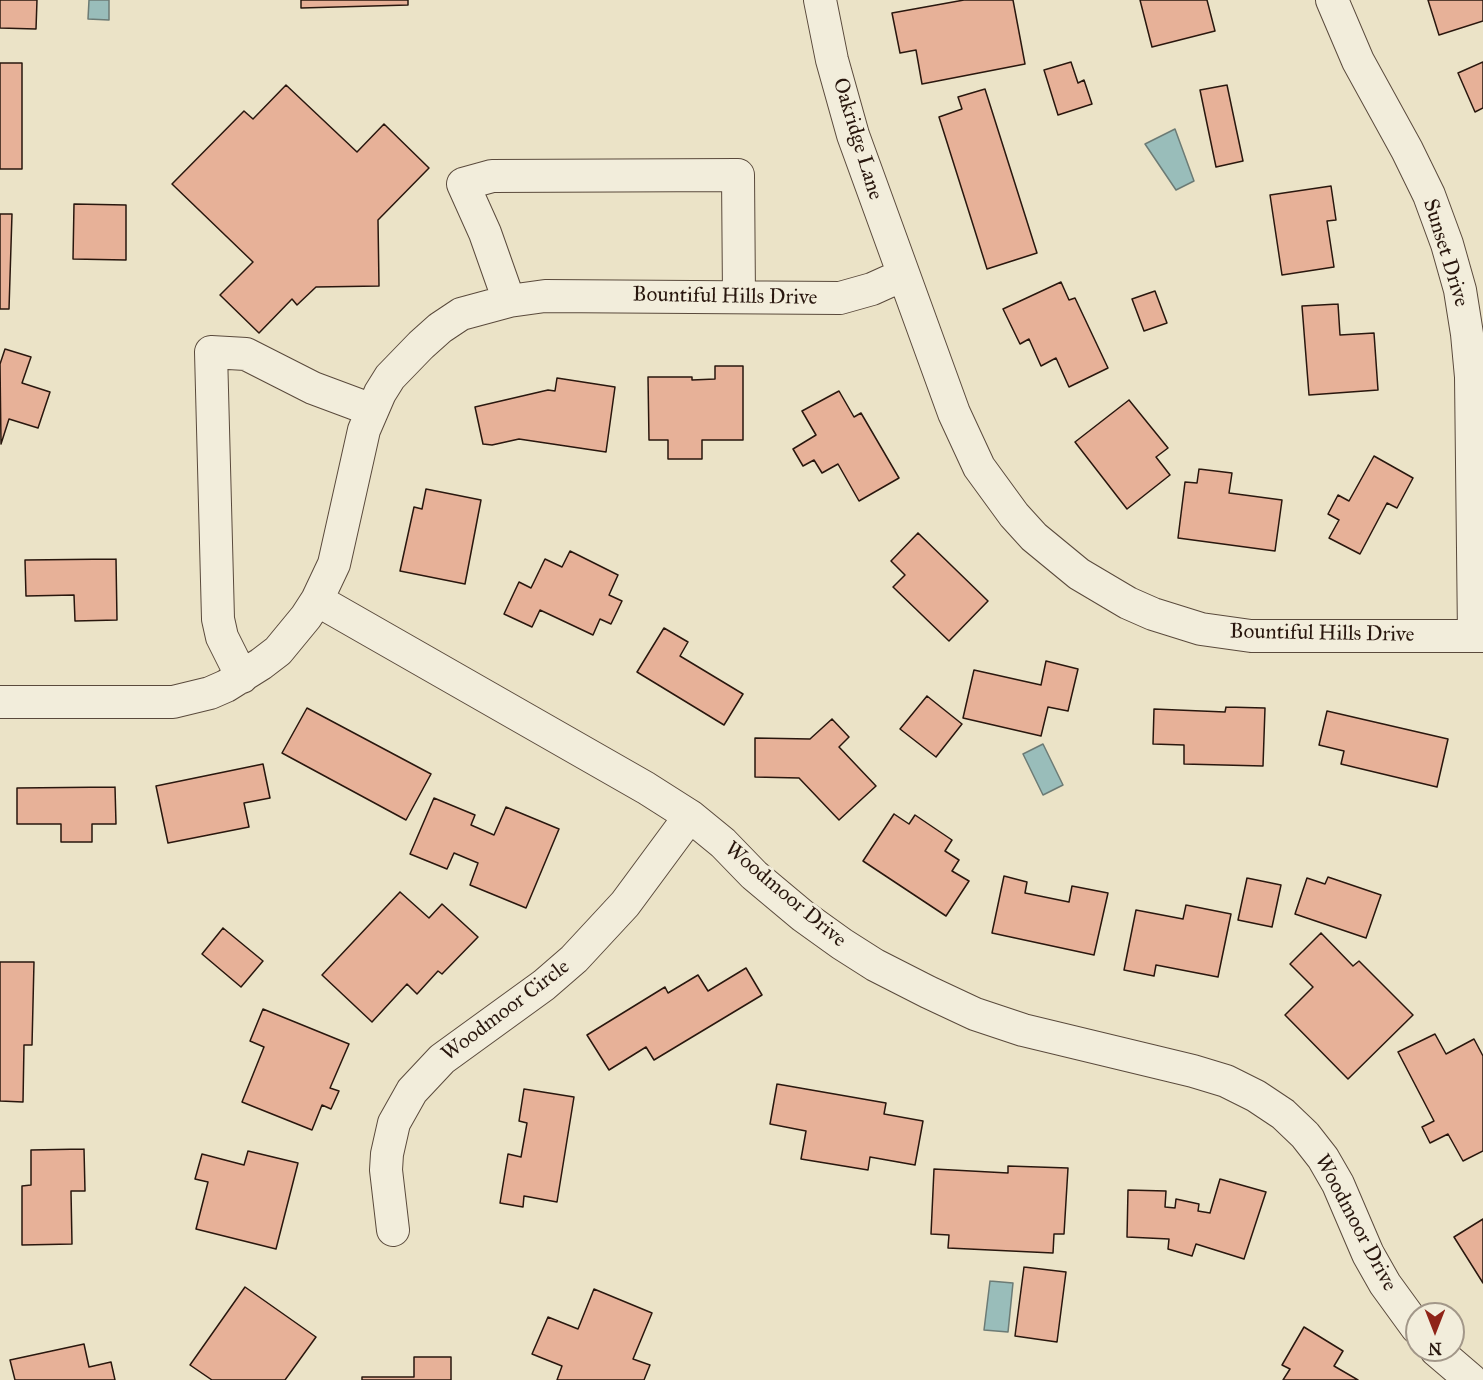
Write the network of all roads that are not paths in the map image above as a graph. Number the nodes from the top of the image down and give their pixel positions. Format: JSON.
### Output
{"nodes":[{"id":1,"x":820,"y":0,"type":"edge"},
{"id":2,"x":1332,"y":0,"type":"edge"},
{"id":3,"x":903,"y":275,"type":"junction"},
{"id":4,"x":739,"y":297,"type":"junction"},
{"id":5,"x":509,"y":301,"type":"junction"},
{"id":6,"x":372,"y":410,"type":"junction"},
{"id":7,"x":317,"y":600,"type":"junction"},
{"id":8,"x":1478,"y":636,"type":"edge"},
{"id":9,"x":242,"y":677,"type":"junction"},
{"id":10,"x":0,"y":702,"type":"edge"},
{"id":11,"x":690,"y":816,"type":"junction"},
{"id":12,"x":393,"y":1230,"type":"dead end"},
{"id":13,"x":1405,"y":1312,"type":"edge"},
{"id":14,"x":1450,"y":1362,"type":"edge"},
{"id":15,"x":1471,"y":1380,"type":"edge"}],
"edges":[{"from":1,"to":3,"type":"street","name":"Oakridge Lane"},
{"from":2,"to":8,"type":"street","name":"Sunset Drive"},
{"from":3,"to":4,"type":"street","name":"Bountiful Hills Drive"},
{"from":3,"to":8,"type":"street","name":"Bountiful Hills Drive"},
{"from":4,"to":5,"type":"street","name":"Bountiful Hills Drive"},
{"from":4,"to":5,"type":"street"},
{"from":5,"to":6,"type":"street","name":"Bountiful Hills Drive"},
{"from":6,"to":7,"type":"street","name":"Bountiful Hills Drive"},
{"from":6,"to":9,"type":"street"},
{"from":7,"to":9,"type":"street","name":"Bountiful Hills Drive"},
{"from":7,"to":11,"type":"street","name":"Woodmoor Drive"},
{"from":9,"to":10,"type":"street","name":"Bountiful Hills Drive"},
{"from":11,"to":12,"type":"street","name":"Woodmoor Circle"},
{"from":11,"to":13,"type":"street","name":"Woodmoor Drive"},
{"from":14,"to":15,"type":"street"}]}
